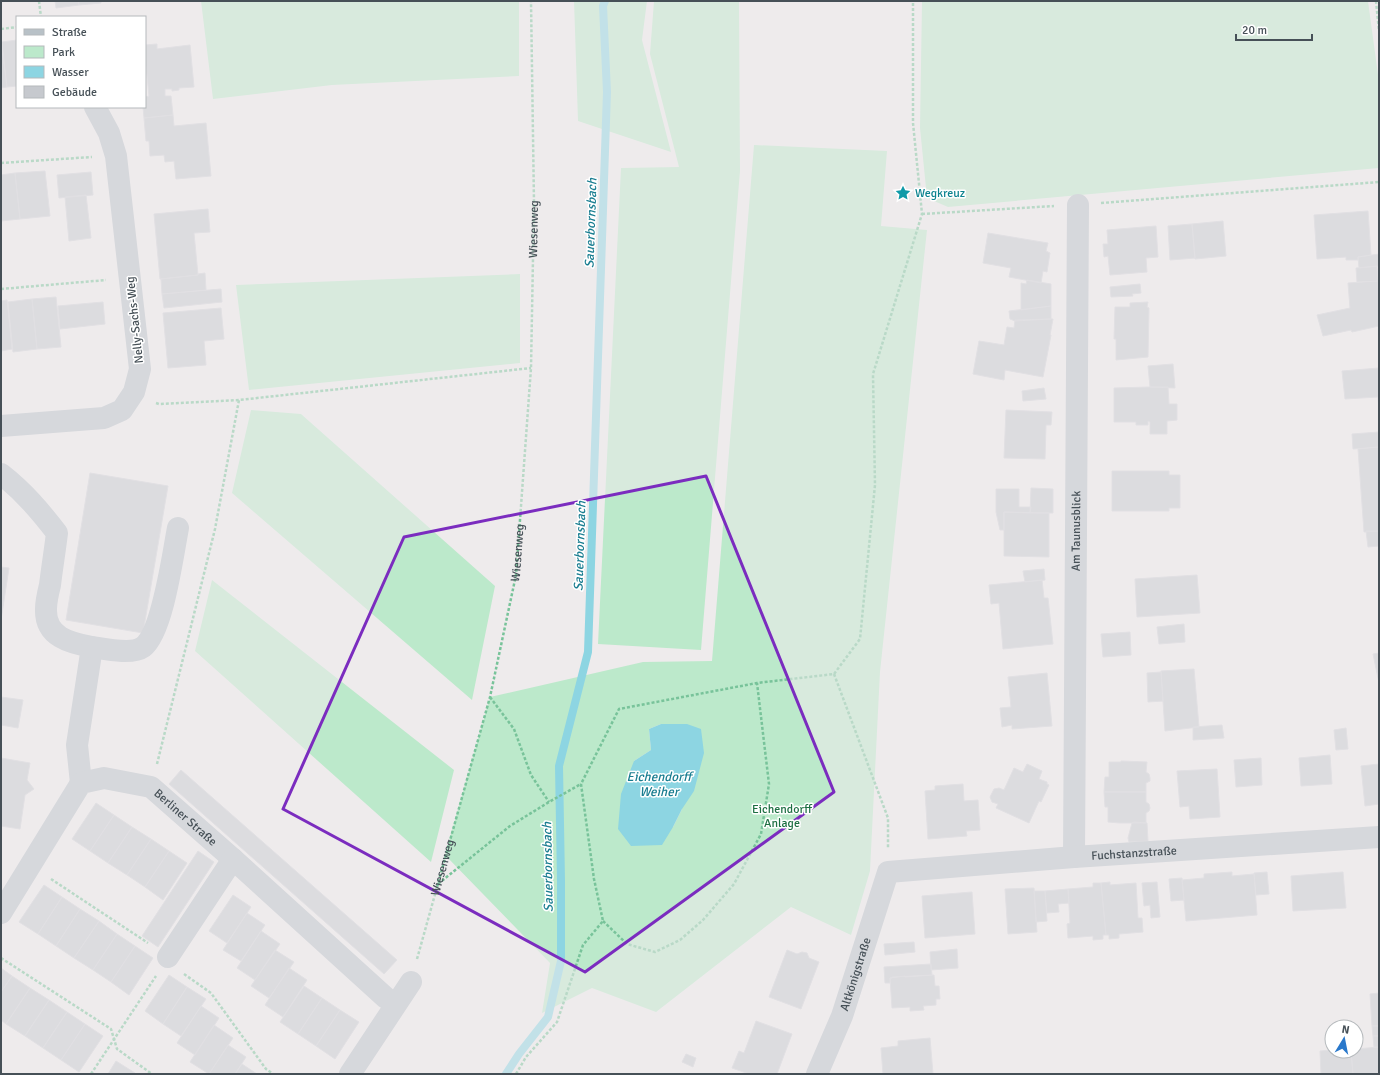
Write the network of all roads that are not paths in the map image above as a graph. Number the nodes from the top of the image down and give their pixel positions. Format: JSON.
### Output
{"nodes":[{"id":1,"x":95,"y":108,"type":"edge"},
{"id":2,"x":1078,"y":204,"type":"road end"},
{"id":3,"x":1,"y":426,"type":"edge"},
{"id":4,"x":1,"y":474,"type":"edge"},
{"id":5,"x":178,"y":528,"type":"dead end"},
{"id":6,"x":92,"y":647,"type":"junction"},
{"id":7,"x":81,"y":783,"type":"junction"},
{"id":8,"x":1379,"y":837,"type":"edge"},
{"id":9,"x":1074,"y":857,"type":"junction"},
{"id":10,"x":233,"y":859,"type":"junction"},
{"id":11,"x":888,"y":872,"type":"joint"},
{"id":12,"x":1,"y":913,"type":"edge"},
{"id":13,"x":168,"y":957,"type":"road end"},
{"id":14,"x":411,"y":982,"type":"road end"},
{"id":15,"x":386,"y":998,"type":"dead end"},
{"id":16,"x":350,"y":1074,"type":"edge"},
{"id":17,"x":817,"y":1074,"type":"edge"}],
"edges":[{"from":1,"to":3,"type":"street","name":"Nelly-Sachs-Weg"},
{"from":2,"to":9,"type":"street","name":"Am Taunusblick"},
{"from":4,"to":6,"type":"street"},
{"from":5,"to":6,"type":"street"},
{"from":6,"to":7,"type":"street"},
{"from":7,"to":10,"type":"street","name":"Berliner Straße"},
{"from":7,"to":12,"type":"street"},
{"from":8,"to":9,"type":"street","name":"Fuchstanzstraße"},
{"from":9,"to":11,"type":"street","name":"Fuchstanzstraße"},
{"from":10,"to":13,"type":"street"},
{"from":10,"to":15,"type":"street","name":"Berliner Straße"},
{"from":11,"to":17,"type":"street","name":"Altkönigstraße"},
{"from":14,"to":16,"type":"street"}]}
